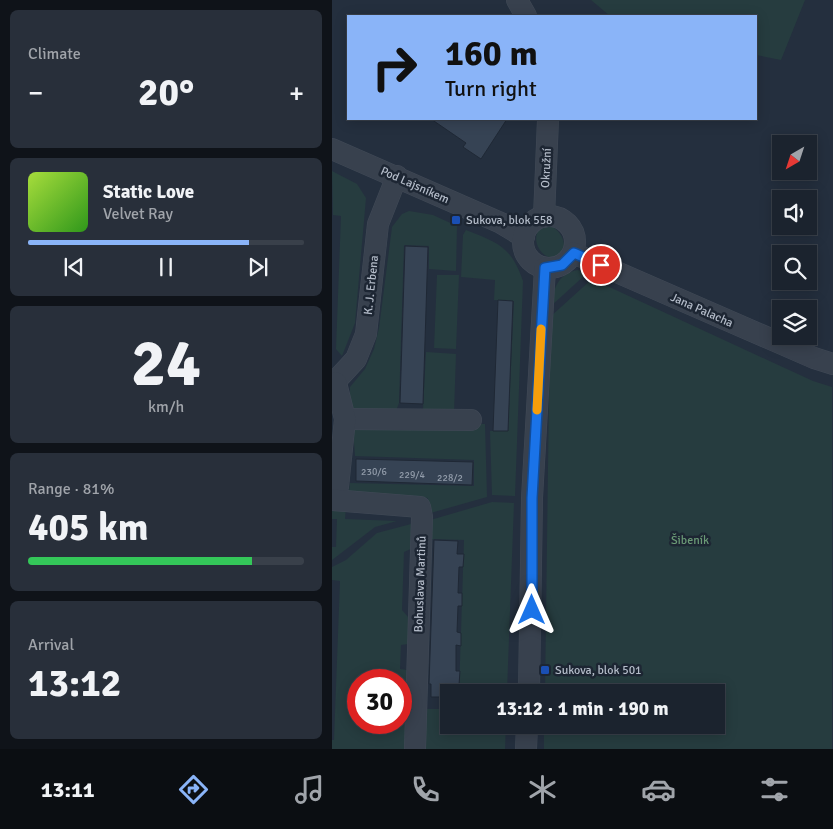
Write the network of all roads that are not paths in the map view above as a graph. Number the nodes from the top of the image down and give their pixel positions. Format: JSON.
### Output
{"nodes":[{"id":1,"x":516,"y":0,"type":"edge"},
{"id":2,"x":525,"y":15,"type":"edge"},
{"id":3,"x":548,"y":120,"type":"edge"},
{"id":4,"x":332,"y":148,"type":"edge"},
{"id":5,"x":397,"y":176,"type":"junction"},
{"id":6,"x":544,"y":217,"type":"junction"},
{"id":7,"x":524,"y":237,"type":"junction"},
{"id":8,"x":574,"y":253,"type":"junction"},
{"id":9,"x":545,"y":268,"type":"junction"},
{"id":10,"x":832,"y":364,"type":"edge"},
{"id":11,"x":334,"y":384,"type":"edge"},
{"id":12,"x":345,"y":418,"type":"junction"},
{"id":13,"x":471,"y":420,"type":"dead end"},
{"id":14,"x":332,"y":493,"type":"edge"},
{"id":15,"x":332,"y":500,"type":"edge"},
{"id":16,"x":529,"y":684,"type":"edge"},
{"id":17,"x":527,"y":734,"type":"edge"},
{"id":18,"x":415,"y":749,"type":"edge"},
{"id":19,"x":526,"y":749,"type":"edge"}],
"edges":[{"from":1,"to":2,"type":"street"},
{"from":3,"to":6,"type":"street","name":"Okružní"},
{"from":4,"to":5,"type":"street","name":"Pod Lajsníkem"},
{"from":5,"to":7,"type":"street","name":"Pod Lajsníkem"},
{"from":5,"to":11,"type":"street","name":"K. J. Erbena"},
{"from":6,"to":7,"type":"street"},
{"from":6,"to":8,"type":"street"},
{"from":7,"to":9,"type":"street"},
{"from":8,"to":9,"type":"street"},
{"from":8,"to":10,"type":"street","name":"Jana Palacha"},
{"from":9,"to":16,"type":"street"},
{"from":11,"to":12,"type":"street"},
{"from":12,"to":13,"type":"street"},
{"from":12,"to":14,"type":"street"},
{"from":15,"to":18,"type":"street","name":"Bohuslava Martinů"},
{"from":17,"to":19,"type":"street"}]}
